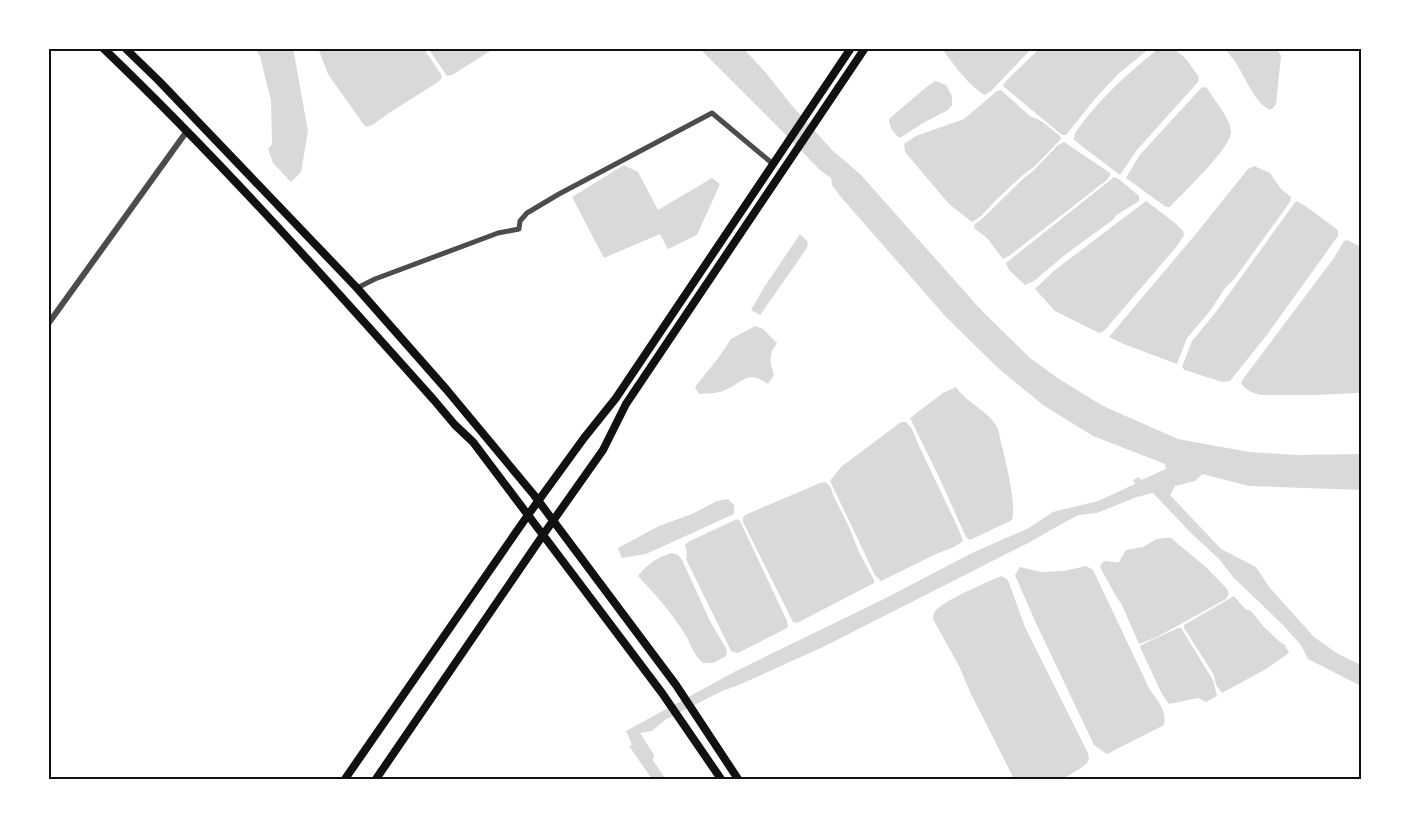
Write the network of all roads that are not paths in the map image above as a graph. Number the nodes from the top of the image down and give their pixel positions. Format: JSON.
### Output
{"nodes":[{"id":1,"x":103,"y":48,"type":"edge"},
{"id":2,"x":125,"y":48,"type":"edge"},
{"id":3,"x":851,"y":48,"type":"edge"},
{"id":4,"x":865,"y":48,"type":"edge"},
{"id":5,"x":187,"y":130,"type":"junction"},
{"id":6,"x":775,"y":161,"type":"junction"},
{"id":7,"x":357,"y":288,"type":"junction"},
{"id":8,"x":48,"y":324,"type":"edge"},
{"id":9,"x":538,"y":501,"type":"junction"},
{"id":10,"x":528,"y":515,"type":"junction"},
{"id":11,"x":553,"y":521,"type":"junction"},
{"id":12,"x":543,"y":535,"type":"junction"},
{"id":13,"x":345,"y":779,"type":"edge"},
{"id":14,"x":376,"y":779,"type":"edge"},
{"id":15,"x":721,"y":779,"type":"edge"},
{"id":16,"x":738,"y":779,"type":"edge"}],
"edges":[{"from":1,"to":5,"type":"main road"},
{"from":2,"to":7,"type":"main road"},
{"from":3,"to":6,"type":"main road"},
{"from":4,"to":11,"type":"main road"},
{"from":5,"to":8,"type":"street"},
{"from":5,"to":10,"type":"main road"},
{"from":6,"to":7,"type":"street"},
{"from":6,"to":9,"type":"main road"},
{"from":7,"to":9,"type":"main road"},
{"from":9,"to":10,"type":"main road"},
{"from":9,"to":11,"type":"main road"},
{"from":10,"to":12,"type":"main road"},
{"from":10,"to":13,"type":"main road"},
{"from":11,"to":12,"type":"main road"},
{"from":11,"to":16,"type":"main road"},
{"from":12,"to":14,"type":"main road"},
{"from":12,"to":15,"type":"main road"}]}
